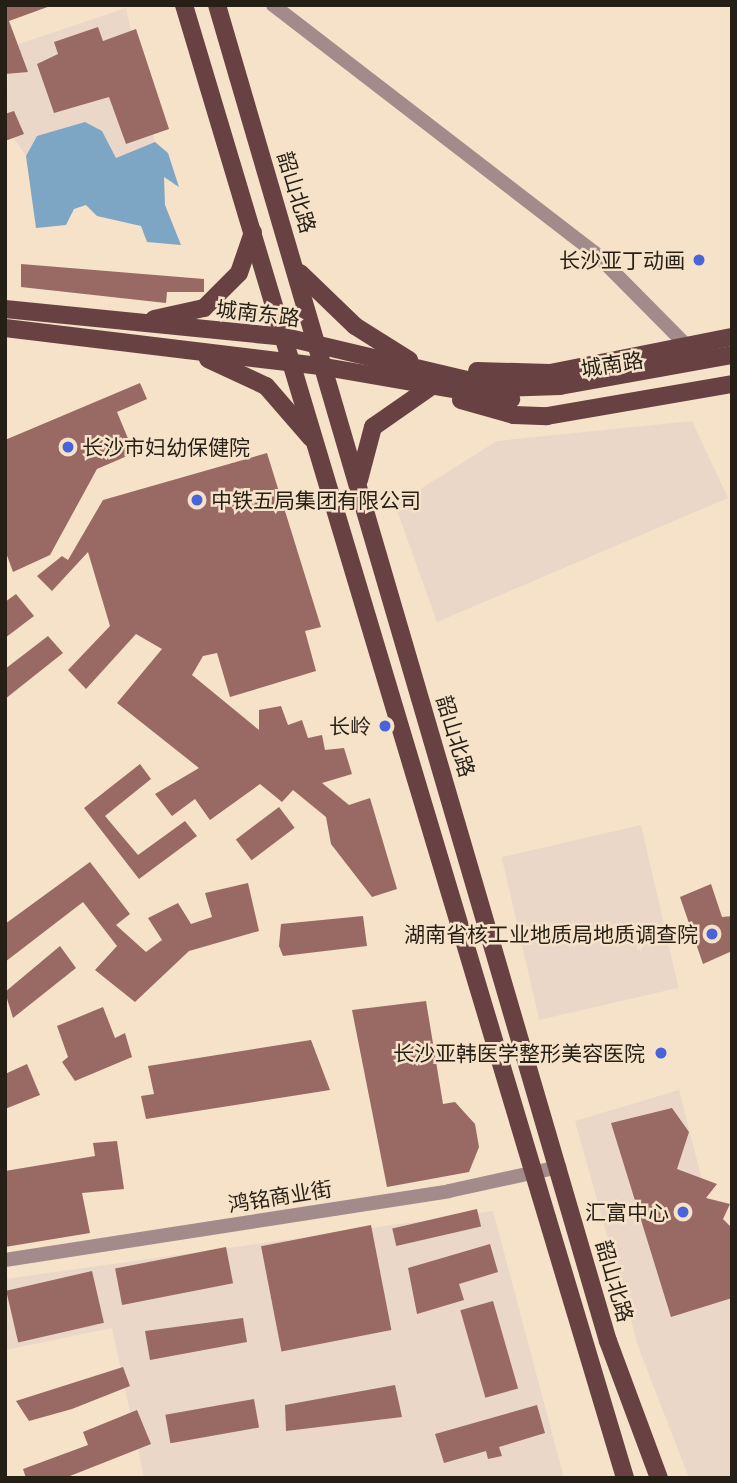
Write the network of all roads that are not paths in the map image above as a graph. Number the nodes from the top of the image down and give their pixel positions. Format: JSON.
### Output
{"nodes":[{"id":1,"x":184,"y":5,"type":"edge"},
{"id":2,"x":216,"y":5,"type":"edge"},
{"id":3,"x":273,"y":5,"type":"edge"},
{"id":4,"x":253,"y":232,"type":"junction"},
{"id":5,"x":295,"y":265,"type":"junction"},
{"id":6,"x":5,"y":309,"type":"edge"},
{"id":7,"x":139,"y":323,"type":"junction"},
{"id":8,"x":5,"y":328,"type":"edge"},
{"id":9,"x":285,"y":337,"type":"junction"},
{"id":10,"x":732,"y":337,"type":"edge"},
{"id":11,"x":318,"y":343,"type":"junction"},
{"id":12,"x":686,"y":345,"type":"junction"},
{"id":13,"x":192,"y":351,"type":"junction"},
{"id":14,"x":732,"y":355,"type":"edge"},
{"id":15,"x":293,"y":364,"type":"junction"},
{"id":16,"x":732,"y":365,"type":"edge"},
{"id":17,"x":325,"y":367,"type":"junction"},
{"id":18,"x":425,"y":368,"type":"junction"},
{"id":19,"x":732,"y":384,"type":"edge"},
{"id":20,"x":432,"y":388,"type":"junction"},
{"id":21,"x":500,"y":393,"type":"junction"},
{"id":22,"x":316,"y":443,"type":"junction"},
{"id":23,"x":359,"y":501,"type":"junction"},
{"id":24,"x":559,"y":1167,"type":"junction"},
{"id":25,"x":531,"y":1175,"type":"junction"},
{"id":26,"x":5,"y":1260,"type":"edge"},
{"id":27,"x":625,"y":1478,"type":"edge"},
{"id":28,"x":659,"y":1478,"type":"edge"}],
"edges":[{"from":1,"to":4,"type":"main road"},
{"from":2,"to":5,"type":"main road","name":"韶山北路"},
{"from":3,"to":12,"type":"street"},
{"from":4,"to":7,"type":"main road"},
{"from":4,"to":9,"type":"main road"},
{"from":5,"to":11,"type":"main road","name":"韶山北路"},
{"from":5,"to":18,"type":"main road"},
{"from":6,"to":7,"type":"main road","name":"城南东路"},
{"from":7,"to":9,"type":"main road","name":"城南东路"},
{"from":8,"to":13,"type":"main road"},
{"from":9,"to":11,"type":"main road","name":"城南东路"},
{"from":9,"to":15,"type":"main road"},
{"from":10,"to":12,"type":"main road"},
{"from":11,"to":17,"type":"main road","name":"韶山北路"},
{"from":11,"to":18,"type":"main road","name":"城南东路"},
{"from":12,"to":18,"type":"main road"},
{"from":13,"to":15,"type":"main road"},
{"from":13,"to":22,"type":"main road"},
{"from":14,"to":21,"type":"main road"},
{"from":15,"to":17,"type":"main road"},
{"from":15,"to":22,"type":"main road"},
{"from":16,"to":21,"type":"main road","name":"城南路"},
{"from":17,"to":20,"type":"main road"},
{"from":17,"to":23,"type":"main road","name":"韶山北路"},
{"from":18,"to":21,"type":"main road","name":"城南东路"},
{"from":19,"to":20,"type":"main road"},
{"from":20,"to":21,"type":"main road"},
{"from":20,"to":23,"type":"main road"},
{"from":22,"to":25,"type":"main road"},
{"from":23,"to":24,"type":"main road","name":"韶山北路"},
{"from":24,"to":25,"type":"street","name":"鸿铭商业街"},
{"from":24,"to":28,"type":"main road","name":"韶山北路"},
{"from":25,"to":26,"type":"street","name":"鸿铭商业街"},
{"from":25,"to":27,"type":"main road"}]}
